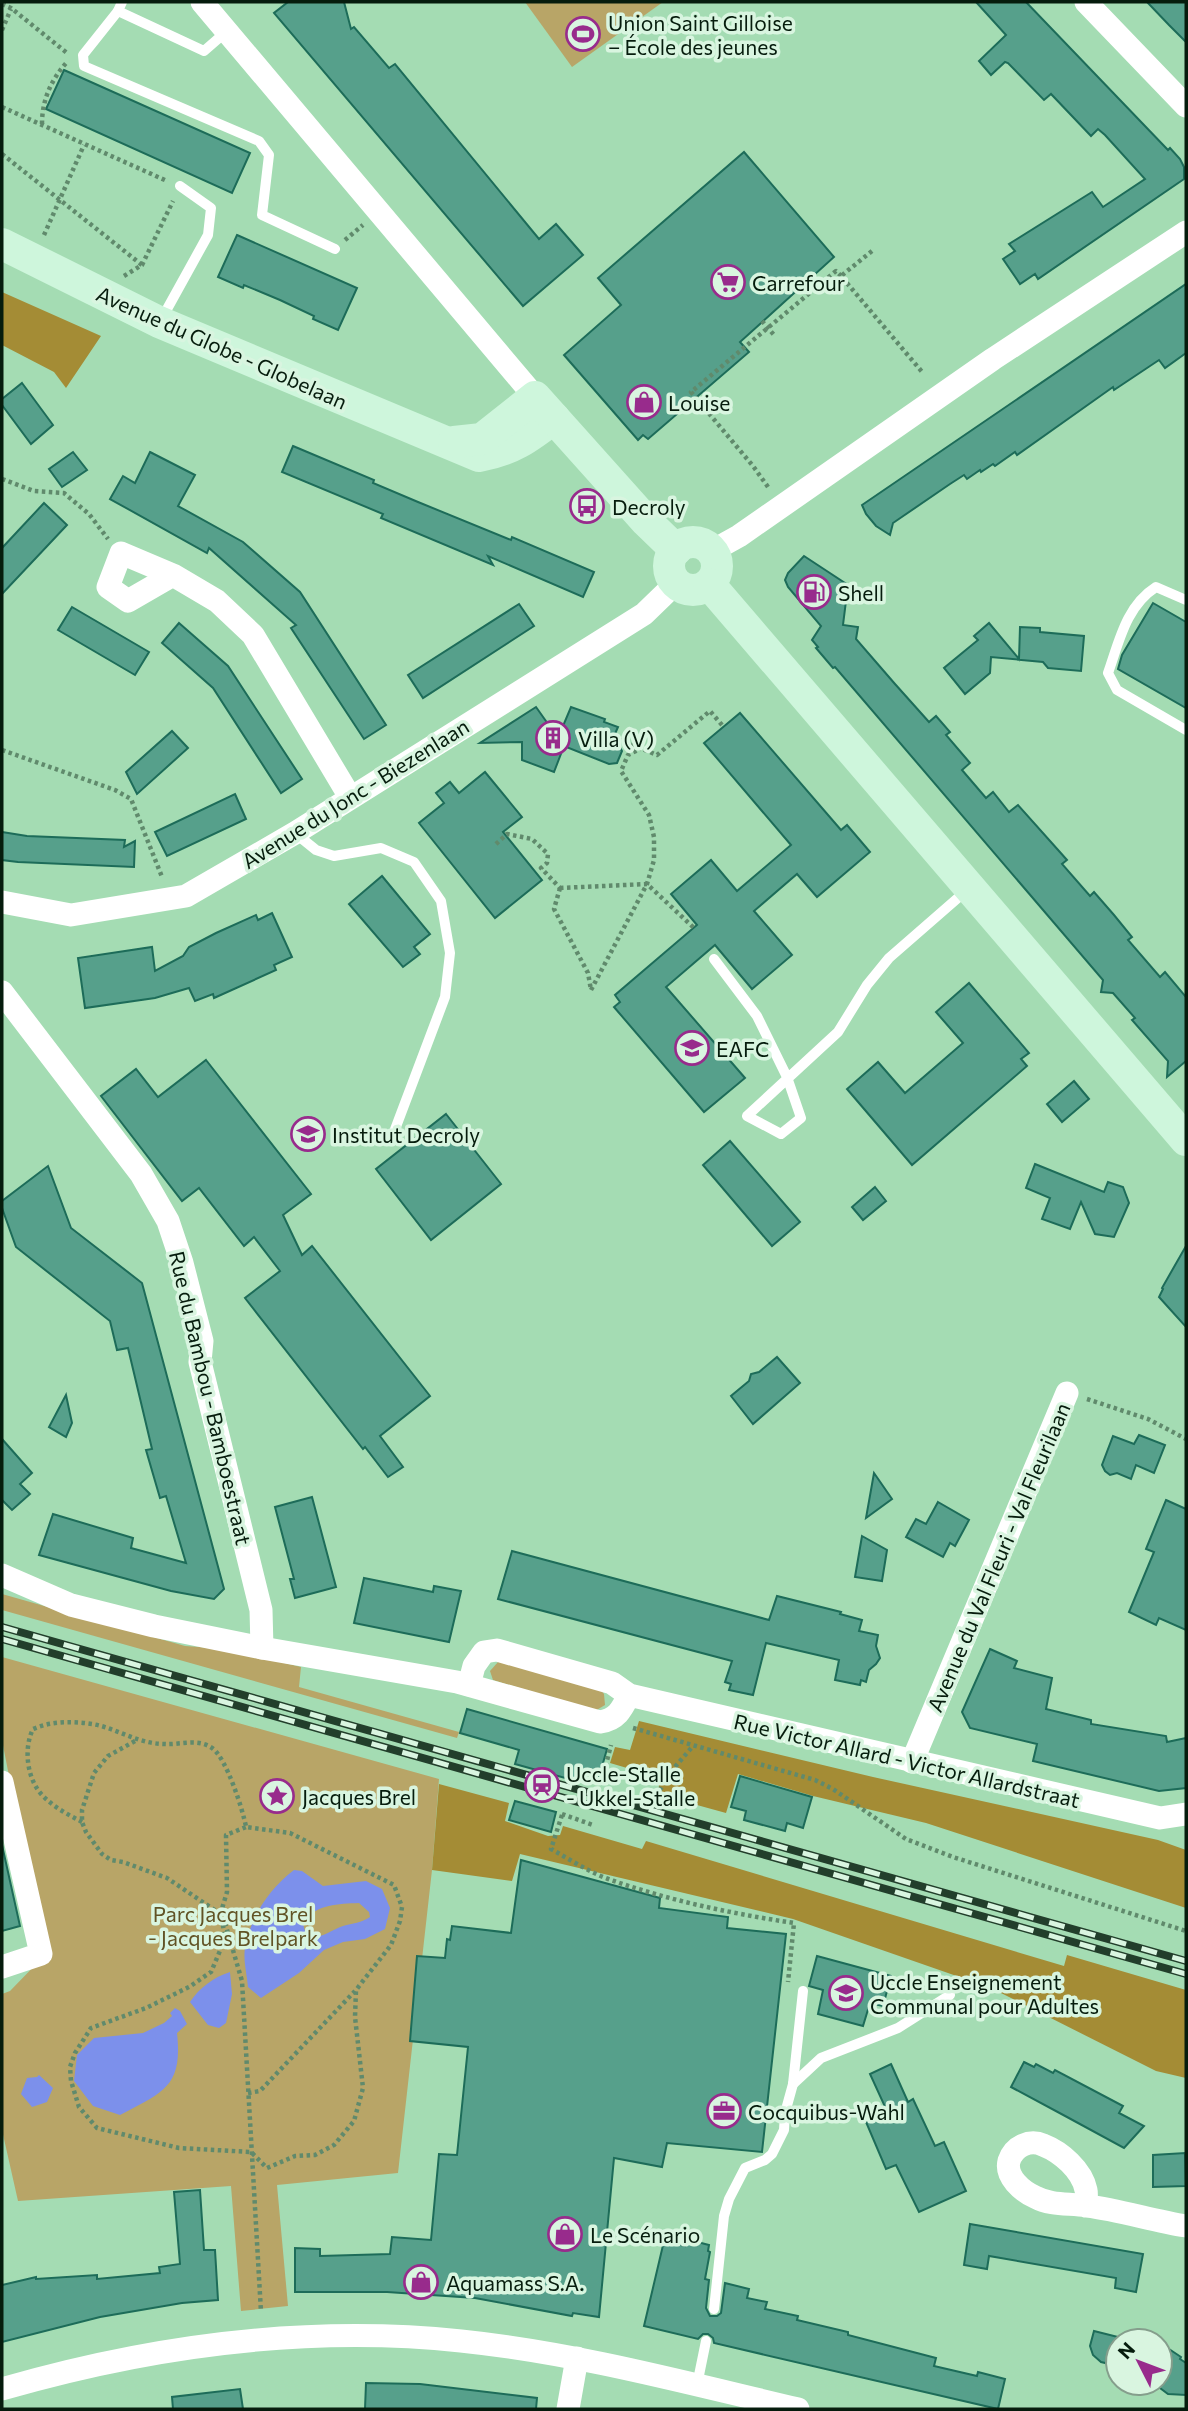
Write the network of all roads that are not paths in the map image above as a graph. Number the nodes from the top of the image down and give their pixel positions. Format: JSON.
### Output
{"nodes":[{"id":1,"x":202,"y":2,"type":"edge"},
{"id":2,"x":1086,"y":2,"type":"edge"},
{"id":3,"x":120,"y":6,"type":"edge"},
{"id":4,"x":227,"y":31,"type":"junction"},
{"id":5,"x":1186,"y":106,"type":"edge"},
{"id":6,"x":180,"y":186,"type":"road end"},
{"id":7,"x":1186,"y":232,"type":"edge"},
{"id":8,"x":2,"y":244,"type":"edge"},
{"id":9,"x":335,"y":249,"type":"road end"},
{"id":10,"x":159,"y":322,"type":"junction"},
{"id":11,"x":544,"y":408,"type":"junction"},
{"id":12,"x":676,"y":550,"type":"junction"},
{"id":13,"x":712,"y":551,"type":"junction"},
{"id":14,"x":173,"y":575,"type":"junction"},
{"id":15,"x":676,"y":583,"type":"junction"},
{"id":16,"x":709,"y":584,"type":"junction"},
{"id":17,"x":1186,"y":600,"type":"edge"},
{"id":18,"x":1186,"y":730,"type":"edge"},
{"id":19,"x":350,"y":797,"type":"junction"},
{"id":20,"x":295,"y":833,"type":"junction"},
{"id":21,"x":969,"y":888,"type":"junction"},
{"id":22,"x":2,"y":902,"type":"edge"},
{"id":23,"x":713,"y":958,"type":"dead end"},
{"id":24,"x":2,"y":992,"type":"edge"},
{"id":25,"x":788,"y":1077,"type":"junction"},
{"id":26,"x":391,"y":1140,"type":"dead end"},
{"id":27,"x":1186,"y":1140,"type":"edge"},
{"id":28,"x":1067,"y":1393,"type":"road end"},
{"id":29,"x":2,"y":1575,"type":"edge"},
{"id":30,"x":262,"y":1648,"type":"junction"},
{"id":31,"x":469,"y":1685,"type":"junction"},
{"id":32,"x":629,"y":1695,"type":"junction"},
{"id":33,"x":912,"y":1762,"type":"junction"},
{"id":34,"x":2,"y":1782,"type":"edge"},
{"id":35,"x":1186,"y":1814,"type":"edge"},
{"id":36,"x":2,"y":1967,"type":"edge"},
{"id":37,"x":803,"y":1991,"type":"dead end"},
{"id":38,"x":950,"y":1995,"type":"dead end"},
{"id":39,"x":793,"y":2084,"type":"junction"},
{"id":40,"x":1086,"y":2206,"type":"dead end"},
{"id":41,"x":1186,"y":2226,"type":"edge"},
{"id":42,"x":714,"y":2309,"type":"dead end"},
{"id":43,"x":706,"y":2341,"type":"dead end"},
{"id":44,"x":577,"y":2358,"type":"junction"},
{"id":45,"x":697,"y":2385,"type":"junction"},
{"id":46,"x":2,"y":2389,"type":"edge"},
{"id":47,"x":568,"y":2409,"type":"edge"},
{"id":48,"x":798,"y":2409,"type":"edge"}],
"edges":[{"from":1,"to":4,"type":"street"},
{"from":2,"to":5,"type":"street"},
{"from":3,"to":4,"type":"lane"},
{"from":3,"to":9,"type":"lane"},
{"from":4,"to":11,"type":"street"},
{"from":6,"to":10,"type":"lane"},
{"from":7,"to":13,"type":"street"},
{"from":8,"to":10,"type":"street","name":"Avenue du Globe - Globelaan"},
{"from":10,"to":11,"type":"street","name":"Avenue du Globe - Globelaan"},
{"from":11,"to":12,"type":"street"},
{"from":12,"to":13,"type":"street"},
{"from":12,"to":15,"type":"street"},
{"from":13,"to":16,"type":"street"},
{"from":14,"to":14,"type":"street"},
{"from":14,"to":19,"type":"street"},
{"from":15,"to":16,"type":"street"},
{"from":15,"to":19,"type":"street","name":"Avenue du Jonc - Biezenlaan"},
{"from":16,"to":21,"type":"street"},
{"from":17,"to":18,"type":"lane"},
{"from":19,"to":20,"type":"street","name":"Avenue du Jonc - Biezenlaan"},
{"from":20,"to":22,"type":"street","name":"Avenue du Jonc - Biezenlaan"},
{"from":20,"to":26,"type":"lane"},
{"from":21,"to":25,"type":"lane"},
{"from":21,"to":27,"type":"street"},
{"from":23,"to":25,"type":"lane"},
{"from":24,"to":30,"type":"street","name":"Rue du Bambou - Bamboestraat"},
{"from":25,"to":25,"type":"lane"},
{"from":28,"to":33,"type":"street","name":"Avenue du Val Fleuri - Val Fleurilaan"},
{"from":29,"to":30,"type":"street"},
{"from":30,"to":31,"type":"street"},
{"from":31,"to":32,"type":"street"},
{"from":31,"to":32,"type":"street","name":"Rue Victor Allard - Victor Allardstraat"},
{"from":32,"to":33,"type":"street","name":"Rue Victor Allard - Victor Allardstraat"},
{"from":33,"to":35,"type":"street","name":"Rue Victor Allard - Victor Allardstraat"},
{"from":34,"to":36,"type":"street"},
{"from":37,"to":39,"type":"lane"},
{"from":38,"to":39,"type":"lane"},
{"from":39,"to":42,"type":"lane"},
{"from":40,"to":41,"type":"street"},
{"from":43,"to":45,"type":"lane"},
{"from":44,"to":45,"type":"street"},
{"from":44,"to":46,"type":"street"},
{"from":44,"to":47,"type":"street"},
{"from":45,"to":48,"type":"street"}]}
